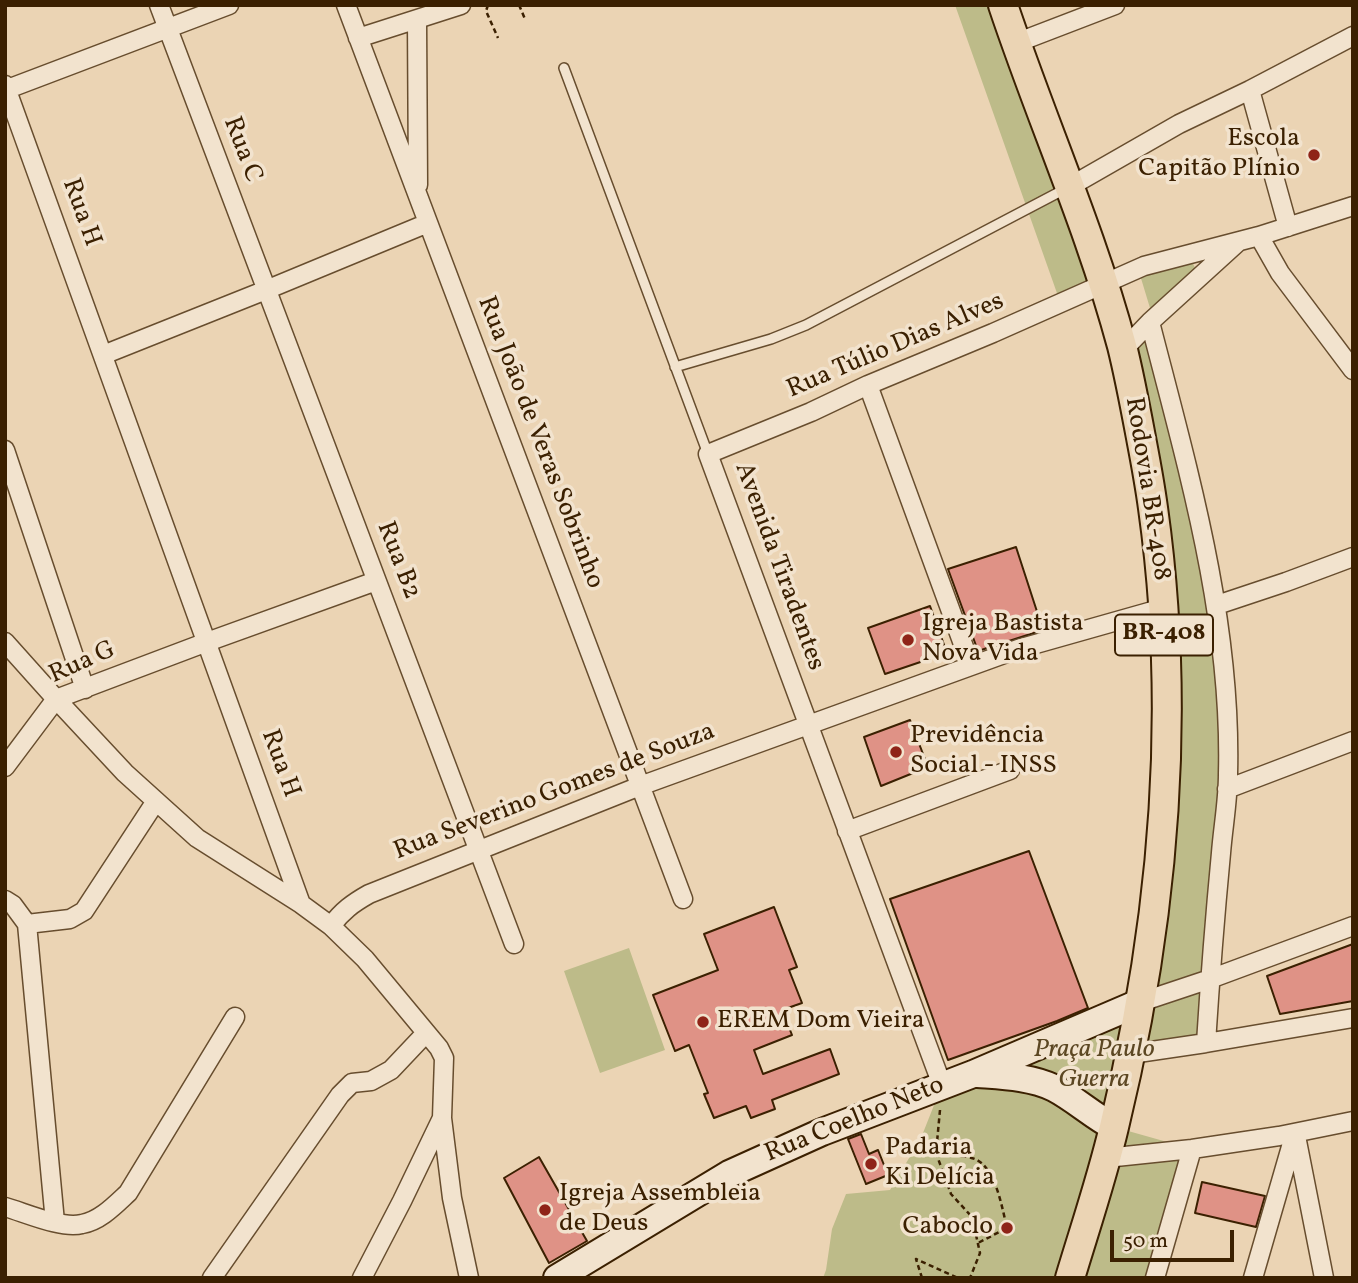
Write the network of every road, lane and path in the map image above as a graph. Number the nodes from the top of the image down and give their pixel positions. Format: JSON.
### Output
{"nodes":[{"id":1,"x":159,"y":5,"type":"edge"},
{"id":2,"x":229,"y":5,"type":"edge"},
{"id":3,"x":346,"y":5,"type":"edge"},
{"id":4,"x":461,"y":5,"type":"edge"},
{"id":5,"x":488,"y":5,"type":"edge"},
{"id":6,"x":519,"y":5,"type":"edge"},
{"id":7,"x":1003,"y":5,"type":"edge"},
{"id":8,"x":1115,"y":5,"type":"edge"},
{"id":9,"x":526,"y":19,"type":"dead end"},
{"id":10,"x":417,"y":20,"type":"junction"},
{"id":11,"x":167,"y":28,"type":"junction"},
{"id":12,"x":1353,"y":36,"type":"edge"},
{"id":13,"x":358,"y":38,"type":"junction"},
{"id":14,"x":498,"y":38,"type":"dead end"},
{"id":15,"x":1016,"y":43,"type":"junction"},
{"id":16,"x":564,"y":68,"type":"dead end"},
{"id":17,"x":6,"y":88,"type":"edge"},
{"id":18,"x":1250,"y":90,"type":"junction"},
{"id":19,"x":1069,"y":187,"type":"junction"},
{"id":20,"x":418,"y":197,"type":"junction"},
{"id":21,"x":1353,"y":206,"type":"edge"},
{"id":22,"x":428,"y":223,"type":"junction"},
{"id":23,"x":1288,"y":227,"type":"junction"},
{"id":24,"x":1259,"y":236,"type":"junction"},
{"id":25,"x":1240,"y":240,"type":"junction"},
{"id":26,"x":1103,"y":285,"type":"junction"},
{"id":27,"x":266,"y":290,"type":"junction"},
{"id":28,"x":1150,"y":322,"type":"junction"},
{"id":29,"x":1123,"y":350,"type":"junction"},
{"id":30,"x":103,"y":355,"type":"junction"},
{"id":31,"x":675,"y":367,"type":"junction"},
{"id":32,"x":1353,"y":370,"type":"edge"},
{"id":33,"x":868,"y":385,"type":"junction"},
{"id":34,"x":5,"y":450,"type":"edge"},
{"id":35,"x":708,"y":454,"type":"junction"},
{"id":36,"x":1353,"y":557,"type":"edge"},
{"id":37,"x":376,"y":581,"type":"junction"},
{"id":38,"x":1217,"y":605,"type":"junction"},
{"id":39,"x":1163,"y":608,"type":"junction"},
{"id":40,"x":5,"y":642,"type":"edge"},
{"id":41,"x":206,"y":642,"type":"junction"},
{"id":42,"x":971,"y":666,"type":"junction"},
{"id":43,"x":85,"y":689,"type":"junction"},
{"id":44,"x":56,"y":699,"type":"junction"},
{"id":45,"x":808,"y":725,"type":"junction"},
{"id":46,"x":1353,"y":741,"type":"edge"},
{"id":47,"x":5,"y":767,"type":"edge"},
{"id":48,"x":1010,"y":769,"type":"dead end"},
{"id":49,"x":640,"y":786,"type":"junction"},
{"id":50,"x":1227,"y":789,"type":"junction"},
{"id":51,"x":156,"y":801,"type":"junction"},
{"id":52,"x":847,"y":831,"type":"junction"},
{"id":53,"x":478,"y":850,"type":"junction"},
{"id":54,"x":683,"y":899,"type":"dead end"},
{"id":55,"x":5,"y":900,"type":"edge"},
{"id":56,"x":301,"y":904,"type":"junction"},
{"id":57,"x":27,"y":924,"type":"junction"},
{"id":58,"x":331,"y":926,"type":"junction"},
{"id":59,"x":1353,"y":926,"type":"edge"},
{"id":60,"x":514,"y":944,"type":"dead end"},
{"id":61,"x":1210,"y":979,"type":"junction"},
{"id":62,"x":1140,"y":1002,"type":"junction"},
{"id":63,"x":235,"y":1017,"type":"dead end"},
{"id":64,"x":1353,"y":1018,"type":"edge"},
{"id":65,"x":426,"y":1033,"type":"junction"},
{"id":66,"x":1206,"y":1043,"type":"junction"},
{"id":67,"x":1131,"y":1054,"type":"junction"},
{"id":68,"x":972,"y":1074,"type":"junction"},
{"id":69,"x":942,"y":1085,"type":"junction"},
{"id":70,"x":442,"y":1118,"type":"junction"},
{"id":71,"x":1353,"y":1121,"type":"edge"},
{"id":72,"x":1114,"y":1127,"type":"junction"},
{"id":73,"x":1295,"y":1133,"type":"junction"},
{"id":74,"x":1192,"y":1149,"type":"junction"},
{"id":75,"x":936,"y":1153,"type":"junction"},
{"id":76,"x":1106,"y":1158,"type":"junction"},
{"id":77,"x":5,"y":1207,"type":"edge"},
{"id":78,"x":55,"y":1222,"type":"junction"},
{"id":79,"x":978,"y":1243,"type":"junction"},
{"id":80,"x":212,"y":1278,"type":"edge"},
{"id":81,"x":362,"y":1278,"type":"edge"},
{"id":82,"x":469,"y":1278,"type":"edge"},
{"id":83,"x":557,"y":1278,"type":"edge"},
{"id":84,"x":922,"y":1278,"type":"edge"},
{"id":85,"x":958,"y":1278,"type":"edge"},
{"id":86,"x":970,"y":1278,"type":"edge"},
{"id":87,"x":1070,"y":1278,"type":"edge"},
{"id":88,"x":1155,"y":1278,"type":"edge"},
{"id":89,"x":1253,"y":1278,"type":"edge"},
{"id":90,"x":1324,"y":1278,"type":"edge"}],
"edges":[{"from":1,"to":11,"type":"street"},
{"from":2,"to":11,"type":"street"},
{"from":3,"to":13,"type":"street","name":"Rua João de Veras Sobrinho"},
{"from":4,"to":10,"type":"street"},
{"from":5,"to":14,"type":"path"},
{"from":6,"to":9,"type":"path"},
{"from":7,"to":15,"type":"main road","name":"Rodovia BR-408","number":"BR-408"},
{"from":8,"to":15,"type":"street"},
{"from":10,"to":13,"type":"street"},
{"from":10,"to":20,"type":"street"},
{"from":11,"to":17,"type":"street"},
{"from":11,"to":27,"type":"street","name":"Rua C"},
{"from":12,"to":18,"type":"street"},
{"from":13,"to":20,"type":"street","name":"Rua João de Veras Sobrinho"},
{"from":15,"to":19,"type":"main road","name":"Rodovia BR-408","number":"BR-408"},
{"from":16,"to":31,"type":"lane","name":"Avenida Tiradentes"},
{"from":17,"to":30,"type":"street","name":"Rua H"},
{"from":18,"to":19,"type":"street"},
{"from":18,"to":23,"type":"street"},
{"from":19,"to":26,"type":"main road","name":"Rodovia BR-408","number":"BR-408"},
{"from":19,"to":31,"type":"lane"},
{"from":20,"to":22,"type":"street","name":"Rua João de Veras Sobrinho"},
{"from":21,"to":23,"type":"street","name":"Rua Túlio Dias Alves"},
{"from":22,"to":27,"type":"street"},
{"from":22,"to":49,"type":"street","name":"Rua João de Veras Sobrinho"},
{"from":23,"to":24,"type":"street","name":"Rua Túlio Dias Alves"},
{"from":24,"to":25,"type":"street","name":"Rua Túlio Dias Alves"},
{"from":24,"to":32,"type":"street"},
{"from":25,"to":26,"type":"street","name":"Rua Túlio Dias Alves"},
{"from":25,"to":28,"type":"street"},
{"from":26,"to":29,"type":"main road","name":"Rodovia BR-408","number":"BR-408"},
{"from":26,"to":33,"type":"street","name":"Rua Túlio Dias Alves"},
{"from":27,"to":30,"type":"street"},
{"from":27,"to":37,"type":"street","name":"Rua B2"},
{"from":28,"to":29,"type":"street"},
{"from":28,"to":38,"type":"street"},
{"from":29,"to":39,"type":"main road","name":"Rodovia BR-408","number":"BR-408"},
{"from":30,"to":41,"type":"street"},
{"from":31,"to":35,"type":"lane","name":"Avenida Tiradentes"},
{"from":33,"to":35,"type":"street","name":"Rua Túlio Dias Alves"},
{"from":33,"to":42,"type":"street"},
{"from":34,"to":43,"type":"street"},
{"from":35,"to":45,"type":"street","name":"Avenida Tiradentes"},
{"from":36,"to":38,"type":"street"},
{"from":37,"to":41,"type":"street","name":"Rua G"},
{"from":37,"to":53,"type":"street","name":"Rua B2"},
{"from":38,"to":50,"type":"street"},
{"from":39,"to":42,"type":"street","name":"Rua Severino Gomes de Souza"},
{"from":39,"to":62,"type":"main road","name":"Rodovia BR-408","number":"BR-408"},
{"from":40,"to":44,"type":"street"},
{"from":41,"to":43,"type":"street","name":"Rua G"},
{"from":41,"to":56,"type":"street","name":"Rua H"},
{"from":42,"to":45,"type":"street","name":"Rua Severino Gomes de Souza"},
{"from":43,"to":44,"type":"street","name":"Rua G"},
{"from":44,"to":47,"type":"street","name":"Rua G"},
{"from":44,"to":51,"type":"street"},
{"from":45,"to":49,"type":"street","name":"Rua Severino Gomes de Souza"},
{"from":45,"to":52,"type":"street","name":"Avenida Tiradentes"},
{"from":46,"to":50,"type":"street"},
{"from":48,"to":52,"type":"street"},
{"from":49,"to":53,"type":"street","name":"Rua Severino Gomes de Souza"},
{"from":49,"to":54,"type":"street","name":"Rua João de Veras Sobrinho"},
{"from":50,"to":61,"type":"street"},
{"from":51,"to":56,"type":"street"},
{"from":51,"to":57,"type":"street"},
{"from":52,"to":69,"type":"street","name":"Avenida Tiradentes"},
{"from":53,"to":58,"type":"street","name":"Rua Severino Gomes de Souza"},
{"from":53,"to":60,"type":"street","name":"Rua B2"},
{"from":55,"to":57,"type":"street"},
{"from":56,"to":58,"type":"street"},
{"from":57,"to":78,"type":"street"},
{"from":58,"to":65,"type":"street"},
{"from":59,"to":61,"type":"street"},
{"from":61,"to":62,"type":"street"},
{"from":61,"to":66,"type":"street"},
{"from":62,"to":67,"type":"main road","name":"Rodovia BR-408","number":"BR-408"},
{"from":62,"to":68,"type":"street","name":"Rua Coelho Neto"},
{"from":63,"to":78,"type":"street"},
{"from":64,"to":66,"type":"street"},
{"from":65,"to":70,"type":"street"},
{"from":65,"to":80,"type":"street"},
{"from":66,"to":67,"type":"street"},
{"from":67,"to":72,"type":"main road","name":"Rodovia BR-408","number":"BR-408"},
{"from":68,"to":69,"type":"street","name":"Rua Coelho Neto"},
{"from":68,"to":72,"type":"street","name":"Rua Coelho Neto"},
{"from":69,"to":75,"type":"path"},
{"from":69,"to":83,"type":"street","name":"Rua Coelho Neto"},
{"from":70,"to":81,"type":"street"},
{"from":70,"to":82,"type":"street"},
{"from":71,"to":73,"type":"street"},
{"from":72,"to":76,"type":"main road","name":"Rodovia BR-408","number":"BR-408"},
{"from":73,"to":74,"type":"street"},
{"from":73,"to":89,"type":"street"},
{"from":73,"to":90,"type":"street"},
{"from":74,"to":76,"type":"street"},
{"from":74,"to":88,"type":"street"},
{"from":75,"to":79,"type":"path"},
{"from":75,"to":79,"type":"path"},
{"from":76,"to":87,"type":"main road","name":"Rodovia BR-408","number":"BR-408"},
{"from":77,"to":78,"type":"street"},
{"from":79,"to":86,"type":"path"},
{"from":84,"to":85,"type":"path"}]}
